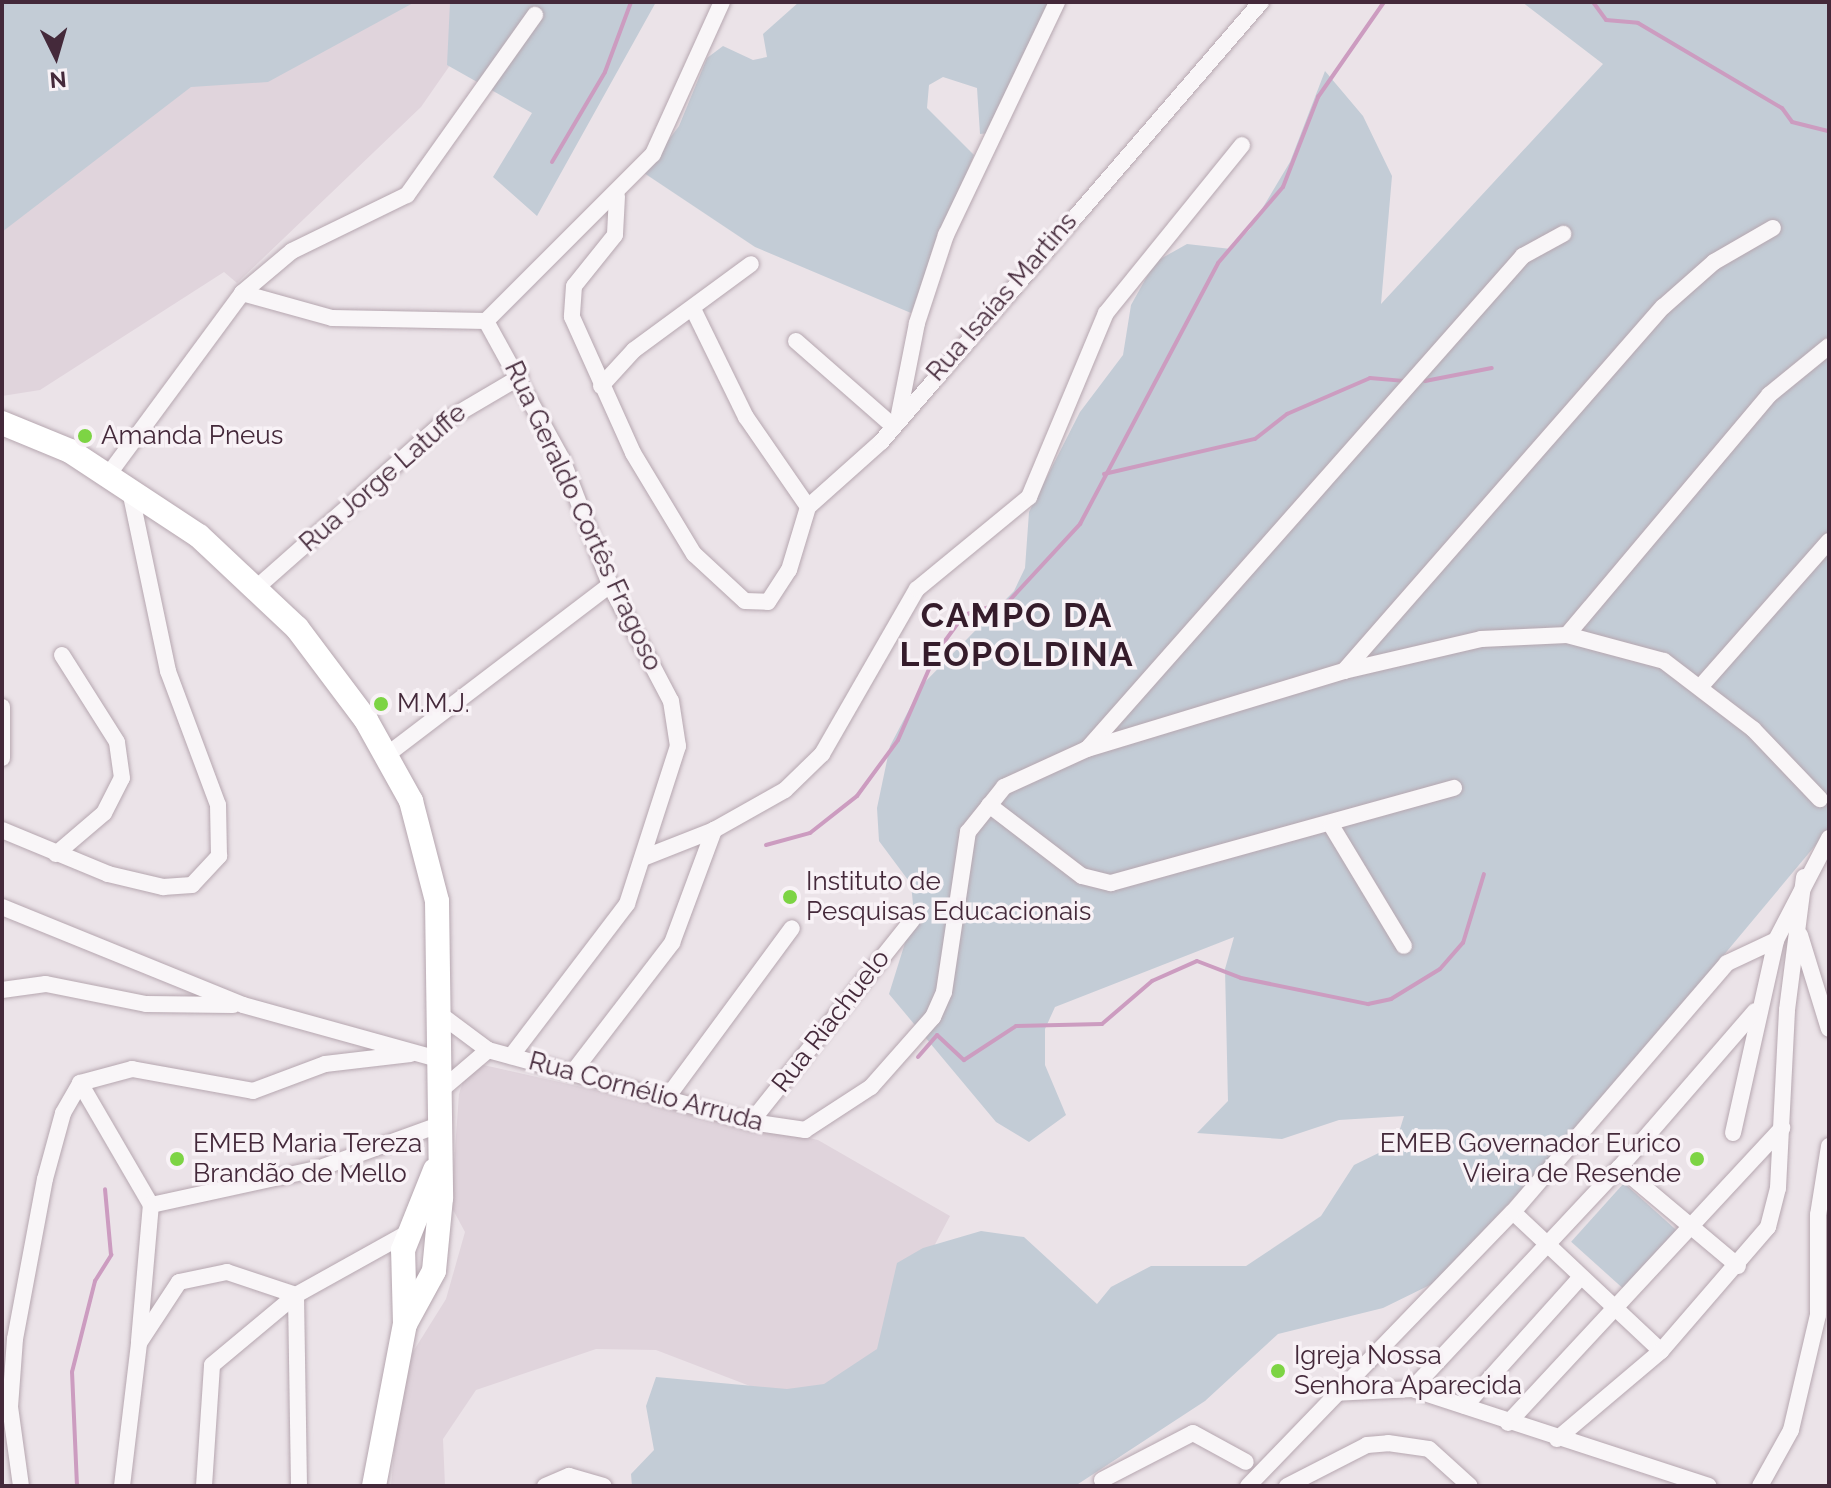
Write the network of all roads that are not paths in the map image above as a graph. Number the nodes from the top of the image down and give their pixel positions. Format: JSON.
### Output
{"nodes":[{"id":1,"x":722,"y":2,"type":"edge"},
{"id":2,"x":1057,"y":2,"type":"edge"},
{"id":3,"x":1261,"y":2,"type":"edge"},
{"id":4,"x":535,"y":15,"type":"dead end"},
{"id":5,"x":1242,"y":145,"type":"dead end"},
{"id":6,"x":617,"y":196,"type":"junction"},
{"id":7,"x":1773,"y":228,"type":"dead end"},
{"id":8,"x":1563,"y":234,"type":"dead end"},
{"id":9,"x":751,"y":264,"type":"dead end"},
{"id":10,"x":242,"y":293,"type":"junction"},
{"id":11,"x":694,"y":311,"type":"junction"},
{"id":12,"x":486,"y":321,"type":"junction"},
{"id":13,"x":796,"y":341,"type":"dead end"},
{"id":14,"x":1829,"y":346,"type":"edge"},
{"id":15,"x":520,"y":377,"type":"junction"},
{"id":16,"x":601,"y":386,"type":"junction"},
{"id":17,"x":896,"y":420,"type":"junction"},
{"id":18,"x":2,"y":423,"type":"edge"},
{"id":19,"x":108,"y":475,"type":"junction"},
{"id":20,"x":130,"y":490,"type":"junction"},
{"id":21,"x":808,"y":507,"type":"junction"},
{"id":22,"x":1829,"y":541,"type":"edge"},
{"id":23,"x":610,"y":585,"type":"junction"},
{"id":24,"x":254,"y":590,"type":"junction"},
{"id":25,"x":1567,"y":635,"type":"junction"},
{"id":26,"x":62,"y":655,"type":"dead end"},
{"id":27,"x":1344,"y":671,"type":"junction"},
{"id":28,"x":1702,"y":685,"type":"junction"},
{"id":29,"x":2,"y":707,"type":"edge"},
{"id":30,"x":1087,"y":749,"type":"junction"},
{"id":31,"x":388,"y":754,"type":"junction"},
{"id":32,"x":2,"y":758,"type":"edge"},
{"id":33,"x":1454,"y":788,"type":"dead end"},
{"id":34,"x":1820,"y":799,"type":"dead end"},
{"id":35,"x":989,"y":805,"type":"junction"},
{"id":36,"x":1331,"y":825,"type":"junction"},
{"id":37,"x":2,"y":830,"type":"edge"},
{"id":38,"x":714,"y":830,"type":"junction"},
{"id":39,"x":1829,"y":838,"type":"edge"},
{"id":40,"x":56,"y":854,"type":"junction"},
{"id":41,"x":643,"y":858,"type":"junction"},
{"id":42,"x":1804,"y":877,"type":"junction"},
{"id":43,"x":2,"y":907,"type":"edge"},
{"id":44,"x":912,"y":920,"type":"dead end"},
{"id":45,"x":792,"y":928,"type":"dead end"},
{"id":46,"x":1798,"y":929,"type":"junction"},
{"id":47,"x":1776,"y":940,"type":"junction"},
{"id":48,"x":1404,"y":946,"type":"dead end"},
{"id":49,"x":2,"y":990,"type":"edge"},
{"id":50,"x":243,"y":1005,"type":"junction"},
{"id":51,"x":1755,"y":1011,"type":"junction"},
{"id":52,"x":441,"y":1015,"type":"junction"},
{"id":53,"x":1829,"y":1029,"type":"edge"},
{"id":54,"x":488,"y":1050,"type":"junction"},
{"id":55,"x":410,"y":1054,"type":"junction"},
{"id":56,"x":511,"y":1056,"type":"junction"},
{"id":57,"x":441,"y":1060,"type":"junction"},
{"id":58,"x":573,"y":1072,"type":"junction"},
{"id":59,"x":80,"y":1083,"type":"junction"},
{"id":60,"x":440,"y":1091,"type":"junction"},
{"id":61,"x":666,"y":1099,"type":"junction"},
{"id":62,"x":751,"y":1122,"type":"junction"},
{"id":63,"x":439,"y":1125,"type":"junction"},
{"id":64,"x":1782,"y":1128,"type":"junction"},
{"id":65,"x":1733,"y":1133,"type":"dead end"},
{"id":66,"x":1829,"y":1146,"type":"edge"},
{"id":67,"x":1620,"y":1167,"type":"junction"},
{"id":68,"x":436,"y":1168,"type":"junction"},
{"id":69,"x":151,"y":1205,"type":"junction"},
{"id":70,"x":1513,"y":1212,"type":"junction"},
{"id":71,"x":1693,"y":1225,"type":"junction"},
{"id":72,"x":409,"y":1232,"type":"junction"},
{"id":73,"x":439,"y":1242,"type":"junction"},
{"id":74,"x":1545,"y":1244,"type":"junction"},
{"id":75,"x":380,"y":1254,"type":"junction"},
{"id":76,"x":1738,"y":1266,"type":"junction"},
{"id":77,"x":402,"y":1268,"type":"junction"},
{"id":78,"x":434,"y":1269,"type":"junction"},
{"id":79,"x":1580,"y":1278,"type":"junction"},
{"id":80,"x":296,"y":1295,"type":"junction"},
{"id":81,"x":1617,"y":1312,"type":"junction"},
{"id":82,"x":405,"y":1324,"type":"junction"},
{"id":83,"x":139,"y":1343,"type":"junction"},
{"id":84,"x":1661,"y":1351,"type":"junction"},
{"id":85,"x":1412,"y":1389,"type":"junction"},
{"id":86,"x":1333,"y":1393,"type":"junction"},
{"id":87,"x":1465,"y":1406,"type":"junction"},
{"id":88,"x":1508,"y":1423,"type":"junction"},
{"id":89,"x":1557,"y":1439,"type":"junction"},
{"id":90,"x":1246,"y":1462,"type":"dead end"},
{"id":91,"x":1101,"y":1484,"type":"edge"},
{"id":92,"x":21,"y":1486,"type":"edge"},
{"id":93,"x":122,"y":1486,"type":"edge"},
{"id":94,"x":204,"y":1486,"type":"edge"},
{"id":95,"x":299,"y":1486,"type":"edge"},
{"id":96,"x":374,"y":1486,"type":"edge"},
{"id":97,"x":545,"y":1486,"type":"edge"},
{"id":98,"x":604,"y":1486,"type":"edge"},
{"id":99,"x":1248,"y":1486,"type":"edge"},
{"id":100,"x":1287,"y":1486,"type":"edge"},
{"id":101,"x":1470,"y":1486,"type":"edge"},
{"id":102,"x":1709,"y":1486,"type":"edge"},
{"id":103,"x":1760,"y":1486,"type":"edge"}],
"edges":[{"from":1,"to":6,"type":"street"},
{"from":2,"to":17,"type":"street"},
{"from":3,"to":17,"type":"street","name":"Rua Isaías Martins"},
{"from":4,"to":10,"type":"street"},
{"from":5,"to":38,"type":"street"},
{"from":6,"to":12,"type":"street"},
{"from":6,"to":16,"type":"street"},
{"from":7,"to":27,"type":"street"},
{"from":8,"to":30,"type":"street"},
{"from":9,"to":11,"type":"street"},
{"from":10,"to":12,"type":"street"},
{"from":10,"to":19,"type":"street"},
{"from":11,"to":16,"type":"street"},
{"from":11,"to":21,"type":"street"},
{"from":12,"to":15,"type":"street","name":"Rua Geraldo Cortês Fragoso"},
{"from":13,"to":17,"type":"street"},
{"from":14,"to":25,"type":"street"},
{"from":15,"to":23,"type":"street","name":"Rua Geraldo Cortês Fragoso"},
{"from":15,"to":24,"type":"street","name":"Rua Jorge Latuffe"},
{"from":16,"to":21,"type":"street","name":"Rua Isaías Martins"},
{"from":17,"to":21,"type":"street","name":"Rua Isaías Martins"},
{"from":18,"to":19,"type":"highway"},
{"from":19,"to":20,"type":"highway"},
{"from":20,"to":24,"type":"highway"},
{"from":20,"to":40,"type":"street"},
{"from":22,"to":28,"type":"street"},
{"from":23,"to":31,"type":"street"},
{"from":23,"to":41,"type":"street","name":"Rua Geraldo Cortês Fragoso"},
{"from":24,"to":31,"type":"highway"},
{"from":25,"to":27,"type":"street"},
{"from":25,"to":28,"type":"street"},
{"from":26,"to":40,"type":"street"},
{"from":27,"to":30,"type":"street"},
{"from":28,"to":34,"type":"street"},
{"from":29,"to":32,"type":"street"},
{"from":30,"to":35,"type":"street"},
{"from":31,"to":52,"type":"highway"},
{"from":33,"to":36,"type":"street"},
{"from":35,"to":36,"type":"street"},
{"from":35,"to":62,"type":"street","name":"Rua Cornélio Arruda"},
{"from":36,"to":48,"type":"street"},
{"from":37,"to":40,"type":"street"},
{"from":38,"to":41,"type":"street"},
{"from":38,"to":58,"type":"street"},
{"from":39,"to":42,"type":"street"},
{"from":41,"to":56,"type":"street","name":"Rua Geraldo Cortês Fragoso"},
{"from":42,"to":46,"type":"street"},
{"from":42,"to":47,"type":"street"},
{"from":43,"to":50,"type":"street"},
{"from":44,"to":62,"type":"street","name":"Rua Riachuelo"},
{"from":45,"to":61,"type":"street"},
{"from":46,"to":53,"type":"street"},
{"from":46,"to":64,"type":"street"},
{"from":47,"to":51,"type":"street"},
{"from":47,"to":70,"type":"street"},
{"from":49,"to":50,"type":"street"},
{"from":50,"to":55,"type":"street"},
{"from":51,"to":65,"type":"street"},
{"from":51,"to":67,"type":"street"},
{"from":52,"to":54,"type":"street","name":"Rua Cornélio Arruda"},
{"from":52,"to":57,"type":"highway"},
{"from":54,"to":56,"type":"street","name":"Rua Cornélio Arruda"},
{"from":54,"to":60,"type":"street"},
{"from":55,"to":57,"type":"street"},
{"from":55,"to":59,"type":"street"},
{"from":56,"to":58,"type":"street","name":"Rua Cornélio Arruda"},
{"from":57,"to":60,"type":"highway"},
{"from":58,"to":61,"type":"street","name":"Rua Cornélio Arruda"},
{"from":59,"to":69,"type":"street"},
{"from":59,"to":92,"type":"street"},
{"from":60,"to":63,"type":"highway"},
{"from":61,"to":62,"type":"street","name":"Rua Cornélio Arruda"},
{"from":63,"to":68,"type":"highway"},
{"from":63,"to":69,"type":"street"},
{"from":64,"to":71,"type":"street"},
{"from":64,"to":76,"type":"street"},
{"from":66,"to":103,"type":"street"},
{"from":67,"to":71,"type":"street"},
{"from":67,"to":74,"type":"street"},
{"from":68,"to":72,"type":"highway"},
{"from":68,"to":73,"type":"highway"},
{"from":69,"to":83,"type":"street"},
{"from":70,"to":74,"type":"street"},
{"from":70,"to":86,"type":"street"},
{"from":71,"to":76,"type":"street"},
{"from":71,"to":81,"type":"street"},
{"from":72,"to":73,"type":"street"},
{"from":72,"to":75,"type":"street"},
{"from":72,"to":77,"type":"highway"},
{"from":73,"to":78,"type":"highway"},
{"from":74,"to":79,"type":"street"},
{"from":74,"to":85,"type":"street"},
{"from":75,"to":77,"type":"street"},
{"from":75,"to":80,"type":"street"},
{"from":76,"to":84,"type":"street"},
{"from":77,"to":78,"type":"street"},
{"from":77,"to":82,"type":"highway"},
{"from":78,"to":82,"type":"highway"},
{"from":79,"to":81,"type":"street"},
{"from":79,"to":87,"type":"street"},
{"from":80,"to":83,"type":"street"},
{"from":80,"to":94,"type":"street"},
{"from":80,"to":95,"type":"street"},
{"from":81,"to":84,"type":"street"},
{"from":81,"to":88,"type":"street"},
{"from":82,"to":96,"type":"highway"},
{"from":83,"to":93,"type":"street"},
{"from":84,"to":89,"type":"street"},
{"from":85,"to":86,"type":"street"},
{"from":85,"to":87,"type":"street"},
{"from":86,"to":99,"type":"street"},
{"from":87,"to":88,"type":"street"},
{"from":88,"to":89,"type":"street"},
{"from":89,"to":102,"type":"street"},
{"from":90,"to":91,"type":"street"},
{"from":97,"to":98,"type":"street"},
{"from":100,"to":101,"type":"street"}]}
